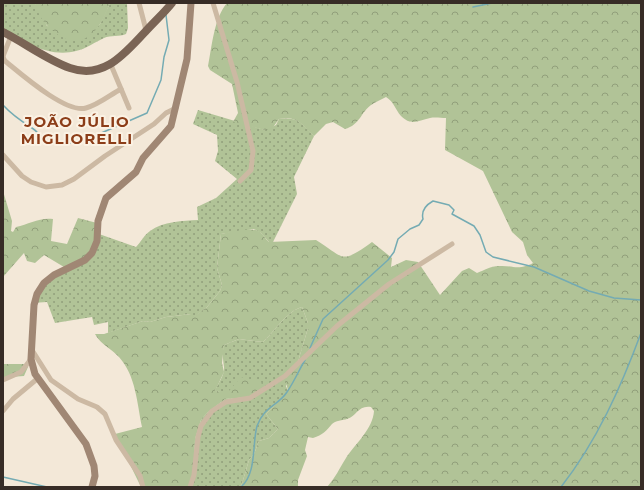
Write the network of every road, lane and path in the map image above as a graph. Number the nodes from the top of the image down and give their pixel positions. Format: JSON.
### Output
{"nodes":[{"id":1,"x":139,"y":3,"type":"edge"},
{"id":2,"x":172,"y":3,"type":"edge"},
{"id":3,"x":191,"y":3,"type":"edge"},
{"id":4,"x":213,"y":3,"type":"edge"},
{"id":5,"x":146,"y":30,"type":"junction"},
{"id":6,"x":3,"y":32,"type":"edge"},
{"id":7,"x":11,"y":36,"type":"junction"},
{"id":8,"x":3,"y":57,"type":"edge"},
{"id":9,"x":111,"y":65,"type":"junction"},
{"id":10,"x":121,"y":89,"type":"junction"},
{"id":11,"x":129,"y":108,"type":"dead end"},
{"id":12,"x":176,"y":108,"type":"junction"},
{"id":13,"x":3,"y":155,"type":"edge"},
{"id":14,"x":240,"y":181,"type":"dead end"},
{"id":15,"x":452,"y":244,"type":"dead end"},
{"id":16,"x":32,"y":350,"type":"junction"},
{"id":17,"x":32,"y":359,"type":"junction"},
{"id":18,"x":37,"y":379,"type":"junction"},
{"id":19,"x":3,"y":380,"type":"edge"},
{"id":20,"x":3,"y":410,"type":"edge"},
{"id":21,"x":92,"y":487,"type":"edge"},
{"id":22,"x":143,"y":487,"type":"edge"},
{"id":23,"x":190,"y":487,"type":"edge"}],
"edges":[{"from":1,"to":5,"type":"street"},
{"from":2,"to":5,"type":"main road"},
{"from":3,"to":12,"type":"street"},
{"from":4,"to":14,"type":"street"},
{"from":5,"to":9,"type":"main road"},
{"from":6,"to":7,"type":"main road"},
{"from":7,"to":8,"type":"street"},
{"from":7,"to":9,"type":"main road"},
{"from":8,"to":10,"type":"street"},
{"from":9,"to":10,"type":"street"},
{"from":10,"to":11,"type":"street"},
{"from":12,"to":13,"type":"street"},
{"from":12,"to":16,"type":"street"},
{"from":15,"to":23,"type":"street"},
{"from":16,"to":17,"type":"street"},
{"from":16,"to":22,"type":"street"},
{"from":17,"to":18,"type":"street"},
{"from":17,"to":19,"type":"street"},
{"from":18,"to":20,"type":"street"},
{"from":18,"to":21,"type":"street"}]}
